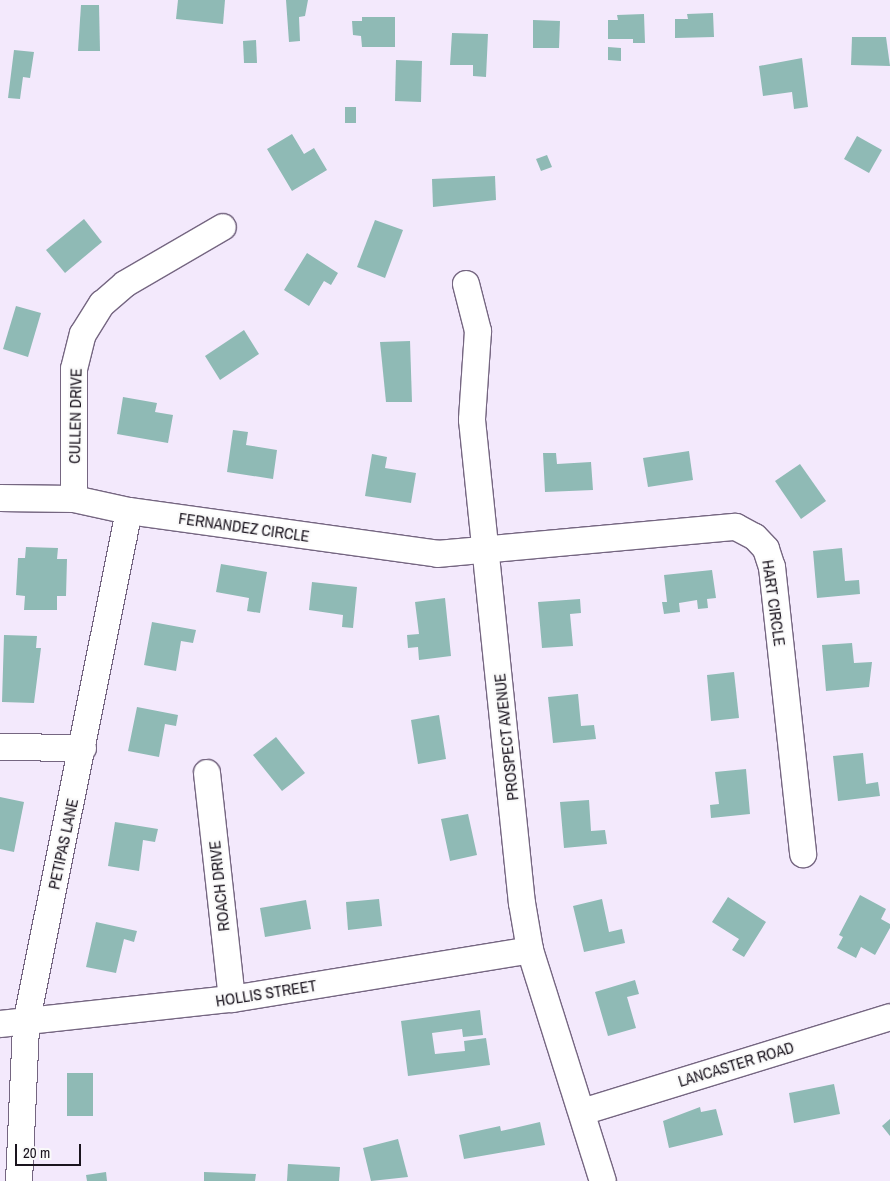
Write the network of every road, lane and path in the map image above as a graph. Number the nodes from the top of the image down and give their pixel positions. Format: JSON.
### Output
{"nodes":[{"id":1,"x":223,"y":227,"type":"dead end"},
{"id":2,"x":466,"y":284,"type":"dead end"},
{"id":3,"x":0,"y":498,"type":"edge"},
{"id":4,"x":74,"y":499,"type":"junction"},
{"id":5,"x":129,"y":510,"type":"junction"},
{"id":6,"x":488,"y":552,"type":"junction"},
{"id":7,"x":0,"y":747,"type":"edge"},
{"id":8,"x":83,"y":748,"type":"junction"},
{"id":9,"x":207,"y":774,"type":"dead end"},
{"id":10,"x":803,"y":854,"type":"dead end"},
{"id":11,"x":530,"y":950,"type":"junction"},
{"id":12,"x":232,"y":999,"type":"junction"},
{"id":13,"x":890,"y":1017,"type":"edge"},
{"id":14,"x":0,"y":1024,"type":"edge"},
{"id":15,"x":26,"y":1024,"type":"junction"},
{"id":16,"x":582,"y":1112,"type":"junction"},
{"id":17,"x":19,"y":1181,"type":"edge"},
{"id":18,"x":602,"y":1181,"type":"edge"}],
"edges":[{"from":1,"to":4,"type":"street","name":"CULLEN DRIVE"},
{"from":2,"to":6,"type":"street","name":"PROSPECT AVENUE"},
{"from":3,"to":4,"type":"street","name":"FERNANDEZ CIRCLE"},
{"from":4,"to":5,"type":"street","name":"FERNANDEZ CIRCLE"},
{"from":5,"to":6,"type":"street","name":"FERNANDEZ CIRCLE"},
{"from":5,"to":8,"type":"street","name":"PETIPAS LANE"},
{"from":6,"to":10,"type":"street","name":"HART CIRCLE"},
{"from":6,"to":11,"type":"street","name":"PROSPECT AVENUE"},
{"from":7,"to":8,"type":"street"},
{"from":8,"to":15,"type":"street","name":"PETIPAS LANE"},
{"from":9,"to":12,"type":"street","name":"ROACH DRIVE"},
{"from":11,"to":12,"type":"street","name":"HOLLIS STREET"},
{"from":11,"to":16,"type":"street","name":"PROSPECT AVENUE"},
{"from":12,"to":15,"type":"street","name":"HOLLIS STREET"},
{"from":13,"to":16,"type":"street","name":"LANCASTER ROAD"},
{"from":14,"to":15,"type":"street","name":"HOLLIS STREET"},
{"from":15,"to":17,"type":"street","name":"PETIPAS LANE"},
{"from":16,"to":18,"type":"street","name":"PROSPECT AVENUE"}]}
